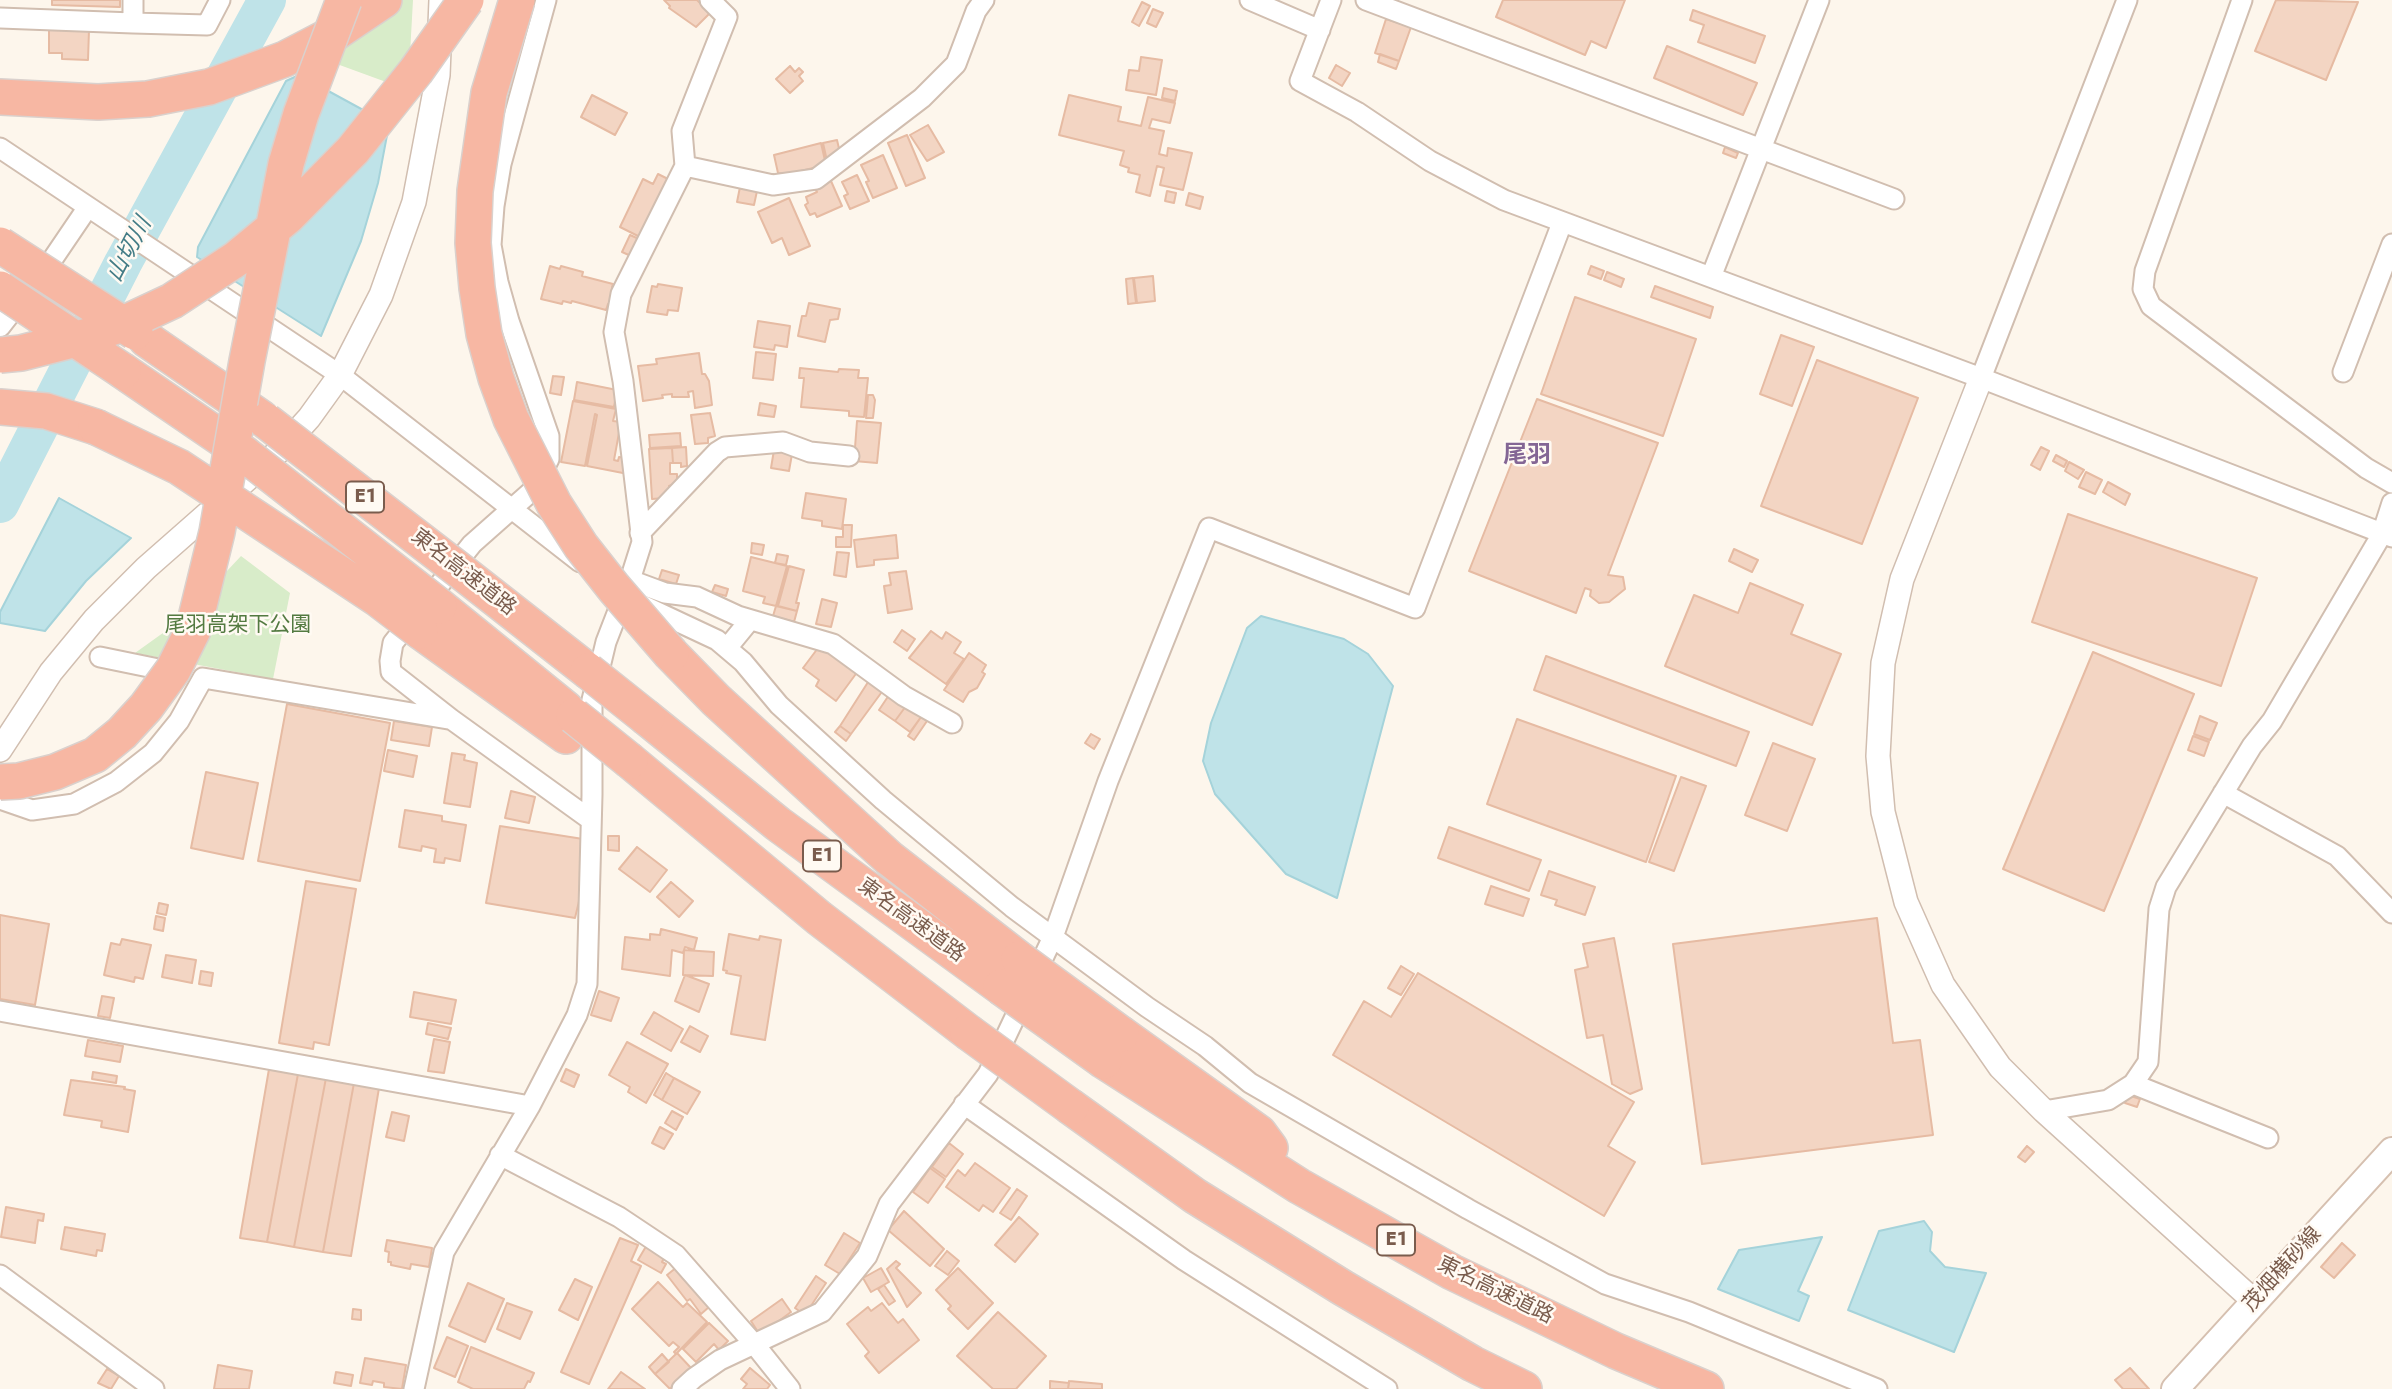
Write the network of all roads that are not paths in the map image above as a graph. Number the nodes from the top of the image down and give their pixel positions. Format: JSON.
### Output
{"nodes":[{"id":1,"x":133,"y":0,"type":"edge"},
{"id":2,"x":220,"y":0,"type":"edge"},
{"id":3,"x":344,"y":0,"type":"edge"},
{"id":4,"x":384,"y":0,"type":"edge"},
{"id":5,"x":441,"y":0,"type":"edge"},
{"id":6,"x":466,"y":0,"type":"edge"},
{"id":7,"x":517,"y":0,"type":"edge"},
{"id":8,"x":546,"y":0,"type":"edge"},
{"id":9,"x":710,"y":0,"type":"edge"},
{"id":10,"x":984,"y":0,"type":"edge"},
{"id":11,"x":1250,"y":0,"type":"edge"},
{"id":12,"x":1331,"y":0,"type":"edge"},
{"id":13,"x":1366,"y":0,"type":"edge"},
{"id":14,"x":1819,"y":0,"type":"edge"},
{"id":15,"x":2127,"y":0,"type":"edge"},
{"id":16,"x":2242,"y":0,"type":"edge"},
{"id":17,"x":0,"y":18,"type":"edge"},
{"id":18,"x":133,"y":23,"type":"junction"},
{"id":19,"x":1320,"y":30,"type":"junction"},
{"id":20,"x":0,"y":97,"type":"edge"},
{"id":21,"x":0,"y":148,"type":"edge"},
{"id":22,"x":1760,"y":150,"type":"junction"},
{"id":23,"x":685,"y":166,"type":"junction"},
{"id":24,"x":1894,"y":199,"type":"dead end"},
{"id":25,"x":89,"y":207,"type":"junction"},
{"id":26,"x":1562,"y":223,"type":"junction"},
{"id":27,"x":2392,"y":244,"type":"edge"},
{"id":28,"x":0,"y":245,"type":"edge"},
{"id":29,"x":1711,"y":277,"type":"junction"},
{"id":30,"x":0,"y":289,"type":"edge"},
{"id":31,"x":0,"y":327,"type":"edge"},
{"id":32,"x":0,"y":355,"type":"edge"},
{"id":33,"x":2343,"y":372,"type":"dead end"},
{"id":34,"x":340,"y":374,"type":"junction"},
{"id":35,"x":1982,"y":377,"type":"junction"},
{"id":36,"x":0,"y":407,"type":"edge"},
{"id":37,"x":849,"y":456,"type":"dead end"},
{"id":38,"x":2392,"y":483,"type":"edge"},
{"id":39,"x":2392,"y":503,"type":"edge"},
{"id":40,"x":511,"y":509,"type":"junction"},
{"id":41,"x":640,"y":533,"type":"junction"},
{"id":42,"x":2387,"y":536,"type":"edge"},
{"id":43,"x":627,"y":588,"type":"junction"},
{"id":44,"x":429,"y":618,"type":"junction"},
{"id":45,"x":750,"y":620,"type":"junction"},
{"id":46,"x":727,"y":648,"type":"junction"},
{"id":47,"x":100,"y":657,"type":"dead end"},
{"id":48,"x":203,"y":678,"type":"junction"},
{"id":49,"x":451,"y":719,"type":"junction"},
{"id":50,"x":952,"y":723,"type":"dead end"},
{"id":51,"x":0,"y":750,"type":"edge"},
{"id":52,"x":0,"y":782,"type":"edge"},
{"id":53,"x":2223,"y":793,"type":"junction"},
{"id":54,"x":0,"y":799,"type":"edge"},
{"id":55,"x":591,"y":820,"type":"junction"},
{"id":56,"x":2392,"y":913,"type":"edge"},
{"id":57,"x":1053,"y":937,"type":"junction"},
{"id":58,"x":1010,"y":973,"type":"junction"},
{"id":59,"x":0,"y":1011,"type":"edge"},
{"id":60,"x":2133,"y":1084,"type":"junction"},
{"id":61,"x":964,"y":1104,"type":"junction"},
{"id":62,"x":530,"y":1106,"type":"junction"},
{"id":63,"x":2044,"y":1111,"type":"junction"},
{"id":64,"x":2268,"y":1138,"type":"dead end"},
{"id":65,"x":2392,"y":1151,"type":"edge"},
{"id":66,"x":500,"y":1155,"type":"junction"},
{"id":67,"x":0,"y":1275,"type":"edge"},
{"id":68,"x":2254,"y":1301,"type":"junction"},
{"id":69,"x":755,"y":1345,"type":"junction"},
{"id":70,"x":148,"y":1387,"type":"edge"},
{"id":71,"x":414,"y":1389,"type":"edge"},
{"id":72,"x":682,"y":1389,"type":"edge"},
{"id":73,"x":790,"y":1389,"type":"edge"},
{"id":74,"x":1387,"y":1389,"type":"edge"},
{"id":75,"x":1524,"y":1389,"type":"edge"},
{"id":76,"x":1706,"y":1389,"type":"edge"},
{"id":77,"x":1877,"y":1389,"type":"edge"},
{"id":78,"x":2175,"y":1389,"type":"edge"}],
"edges":[{"from":1,"to":18,"type":"street"},
{"from":2,"to":18,"type":"street"},
{"from":3,"to":52,"type":"highway","bridge":true},
{"from":4,"to":20,"type":"highway"},
{"from":5,"to":34,"type":"street"},
{"from":6,"to":32,"type":"highway","bridge":true},
{"from":7,"to":58,"type":"highway","bridge":true},
{"from":8,"to":40,"type":"street"},
{"from":9,"to":23,"type":"street"},
{"from":10,"to":23,"type":"street"},
{"from":11,"to":19,"type":"street"},
{"from":12,"to":19,"type":"street"},
{"from":13,"to":22,"type":"street"},
{"from":14,"to":22,"type":"street"},
{"from":15,"to":35,"type":"street"},
{"from":16,"to":38,"type":"street"},
{"from":17,"to":18,"type":"street"},
{"from":19,"to":26,"type":"street"},
{"from":21,"to":25,"type":"street"},
{"from":22,"to":24,"type":"street"},
{"from":22,"to":29,"type":"street"},
{"from":23,"to":41,"type":"street"},
{"from":25,"to":31,"type":"street"},
{"from":25,"to":34,"type":"street"},
{"from":26,"to":29,"type":"street"},
{"from":26,"to":57,"type":"street"},
{"from":27,"to":33,"type":"street"},
{"from":28,"to":58,"type":"highway","name":"東名高速道路","number":"E1","bridge":true},
{"from":29,"to":35,"type":"street"},
{"from":30,"to":44,"type":"highway","name":"東名高速道路","number":"E1","bridge":true},
{"from":34,"to":40,"type":"street"},
{"from":34,"to":51,"type":"street"},
{"from":35,"to":42,"type":"street"},
{"from":35,"to":63,"type":"street"},
{"from":36,"to":44,"type":"highway","bridge":true},
{"from":37,"to":41,"type":"street"},
{"from":39,"to":42,"type":"street"},
{"from":40,"to":43,"type":"street"},
{"from":40,"to":49,"type":"street"},
{"from":41,"to":43,"type":"street"},
{"from":42,"to":53,"type":"street"},
{"from":43,"to":45,"type":"street"},
{"from":43,"to":46,"type":"street"},
{"from":43,"to":55,"type":"street"},
{"from":44,"to":75,"type":"highway","name":"東名高速道路","number":"E1","bridge":true},
{"from":45,"to":46,"type":"street"},
{"from":45,"to":50,"type":"street"},
{"from":46,"to":57,"type":"street"},
{"from":47,"to":48,"type":"street"},
{"from":48,"to":49,"type":"street"},
{"from":48,"to":54,"type":"street"},
{"from":49,"to":55,"type":"street"},
{"from":53,"to":56,"type":"street"},
{"from":53,"to":60,"type":"street"},
{"from":55,"to":62,"type":"street"},
{"from":57,"to":61,"type":"street"},
{"from":57,"to":77,"type":"street"},
{"from":58,"to":76,"type":"highway","name":"東名高速道路","number":"E1","bridge":true},
{"from":59,"to":62,"type":"street"},
{"from":60,"to":63,"type":"street"},
{"from":60,"to":64,"type":"street"},
{"from":61,"to":69,"type":"street"},
{"from":61,"to":74,"type":"street"},
{"from":62,"to":66,"type":"street"},
{"from":63,"to":68,"type":"street"},
{"from":65,"to":68,"type":"main road","name":"茂畑横砂線"},
{"from":66,"to":69,"type":"street"},
{"from":66,"to":71,"type":"street"},
{"from":67,"to":70,"type":"street"},
{"from":68,"to":78,"type":"main road","name":"茂畑横砂線"},
{"from":69,"to":72,"type":"street"},
{"from":69,"to":73,"type":"street"}]}
